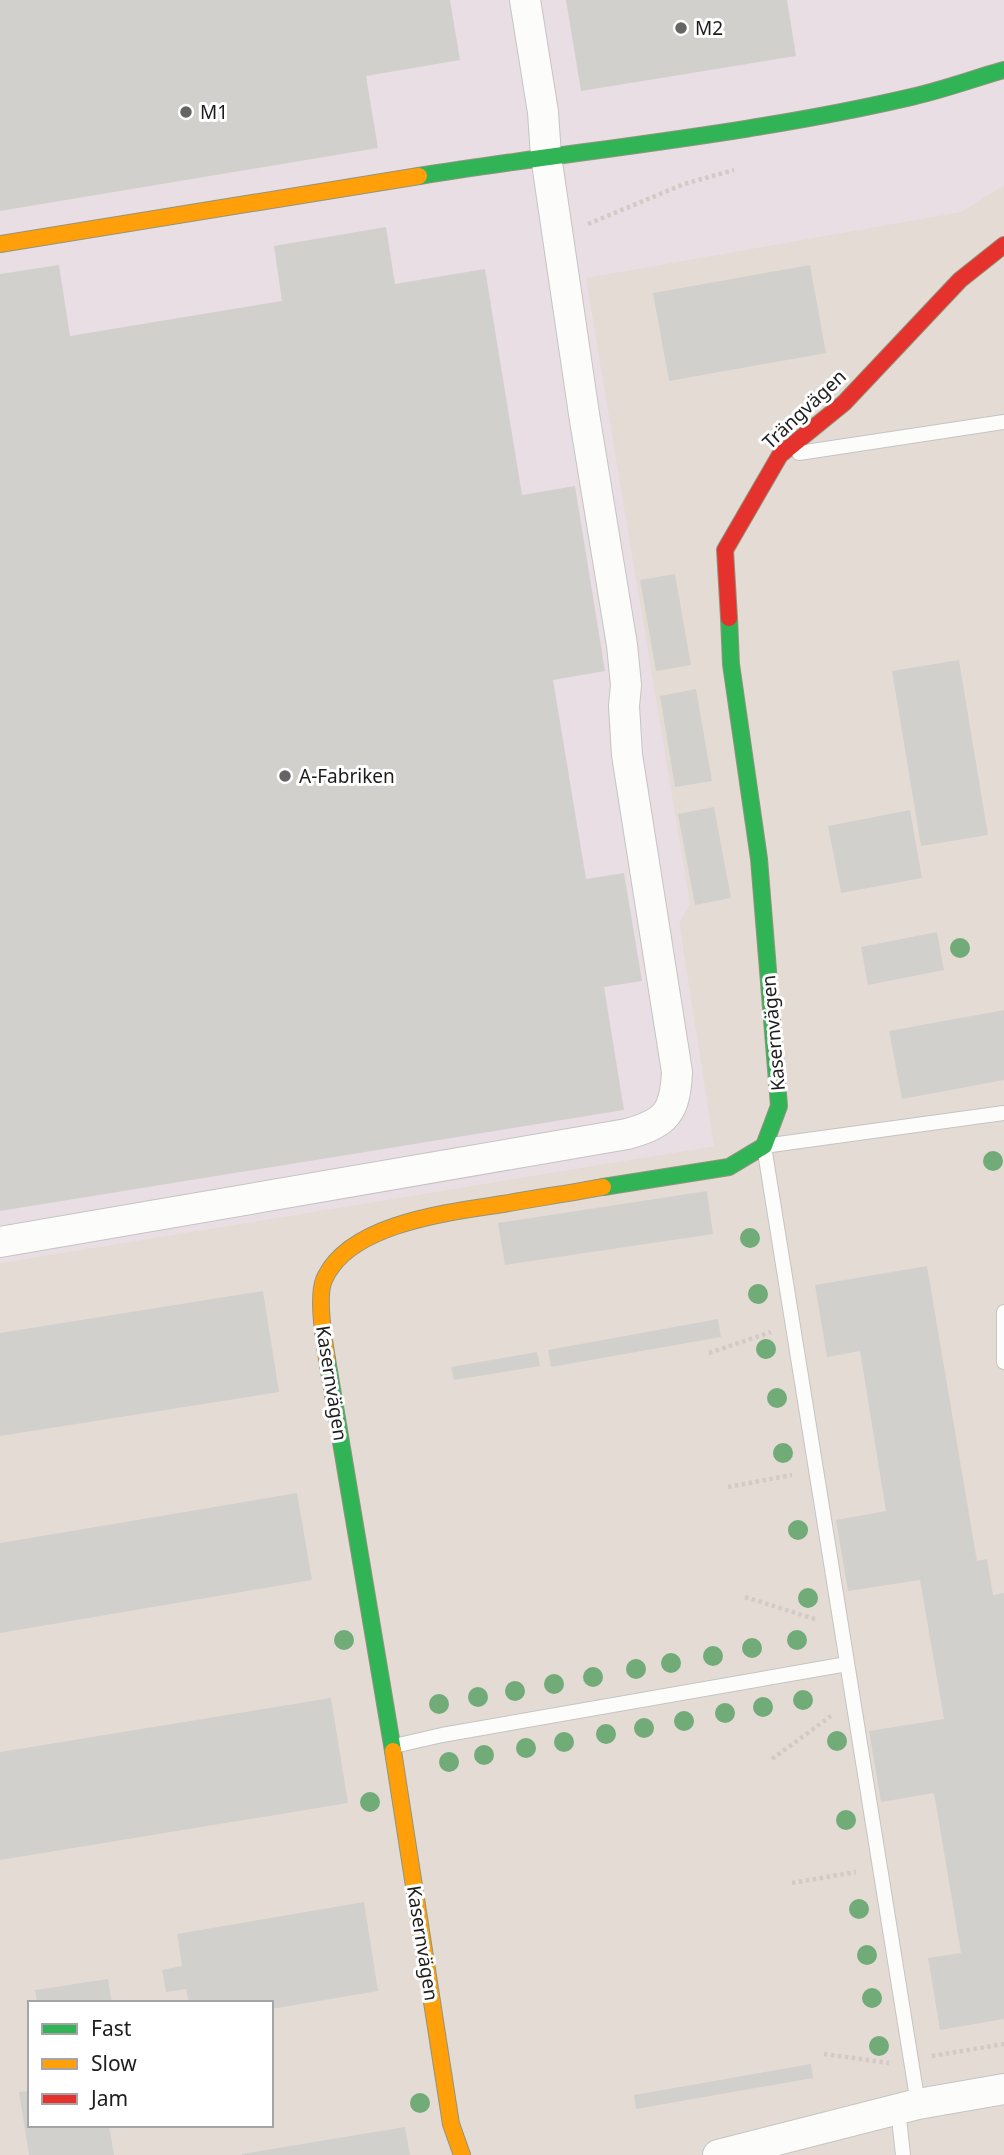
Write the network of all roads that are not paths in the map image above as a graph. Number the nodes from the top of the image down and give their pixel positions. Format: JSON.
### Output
{"nodes":[{"id":1,"x":525,"y":0,"type":"edge"},
{"id":2,"x":1004,"y":70,"type":"edge"},
{"id":3,"x":546,"y":156,"type":"junction"},
{"id":4,"x":0,"y":244,"type":"edge"},
{"id":5,"x":1004,"y":245,"type":"edge"},
{"id":6,"x":1004,"y":422,"type":"edge"},
{"id":7,"x":780,"y":455,"type":"junction"},
{"id":8,"x":760,"y":859,"type":"joint"},
{"id":9,"x":1004,"y":1113,"type":"edge"},
{"id":10,"x":764,"y":1146,"type":"junction"},
{"id":11,"x":0,"y":1242,"type":"edge"},
{"id":12,"x":1004,"y":1312,"type":"edge"},
{"id":13,"x":1004,"y":1362,"type":"edge"},
{"id":14,"x":847,"y":1664,"type":"junction"},
{"id":15,"x":392,"y":1747,"type":"junction"},
{"id":16,"x":1004,"y":2089,"type":"edge"},
{"id":17,"x":908,"y":2107,"type":"junction"},
{"id":18,"x":722,"y":2154,"type":"edge"},
{"id":19,"x":461,"y":2155,"type":"edge"},
{"id":20,"x":903,"y":2155,"type":"edge"}],
"edges":[{"from":1,"to":3,"type":"street"},
{"from":2,"to":3,"type":"street"},
{"from":3,"to":4,"type":"street"},
{"from":3,"to":11,"type":"street"},
{"from":5,"to":7,"type":"street","name":"Trängvägen"},
{"from":6,"to":7,"type":"lane"},
{"from":7,"to":8,"type":"street","name":"Trängvägen"},
{"from":8,"to":10,"type":"street","name":"Kasernvägen"},
{"from":9,"to":10,"type":"lane"},
{"from":10,"to":14,"type":"lane"},
{"from":10,"to":15,"type":"street","name":"Kasernvägen"},
{"from":12,"to":13,"type":"lane"},
{"from":14,"to":15,"type":"lane"},
{"from":14,"to":17,"type":"lane"},
{"from":15,"to":19,"type":"street","name":"Kasernvägen"},
{"from":16,"to":17,"type":"street"},
{"from":17,"to":18,"type":"street"},
{"from":17,"to":20,"type":"lane"}]}
